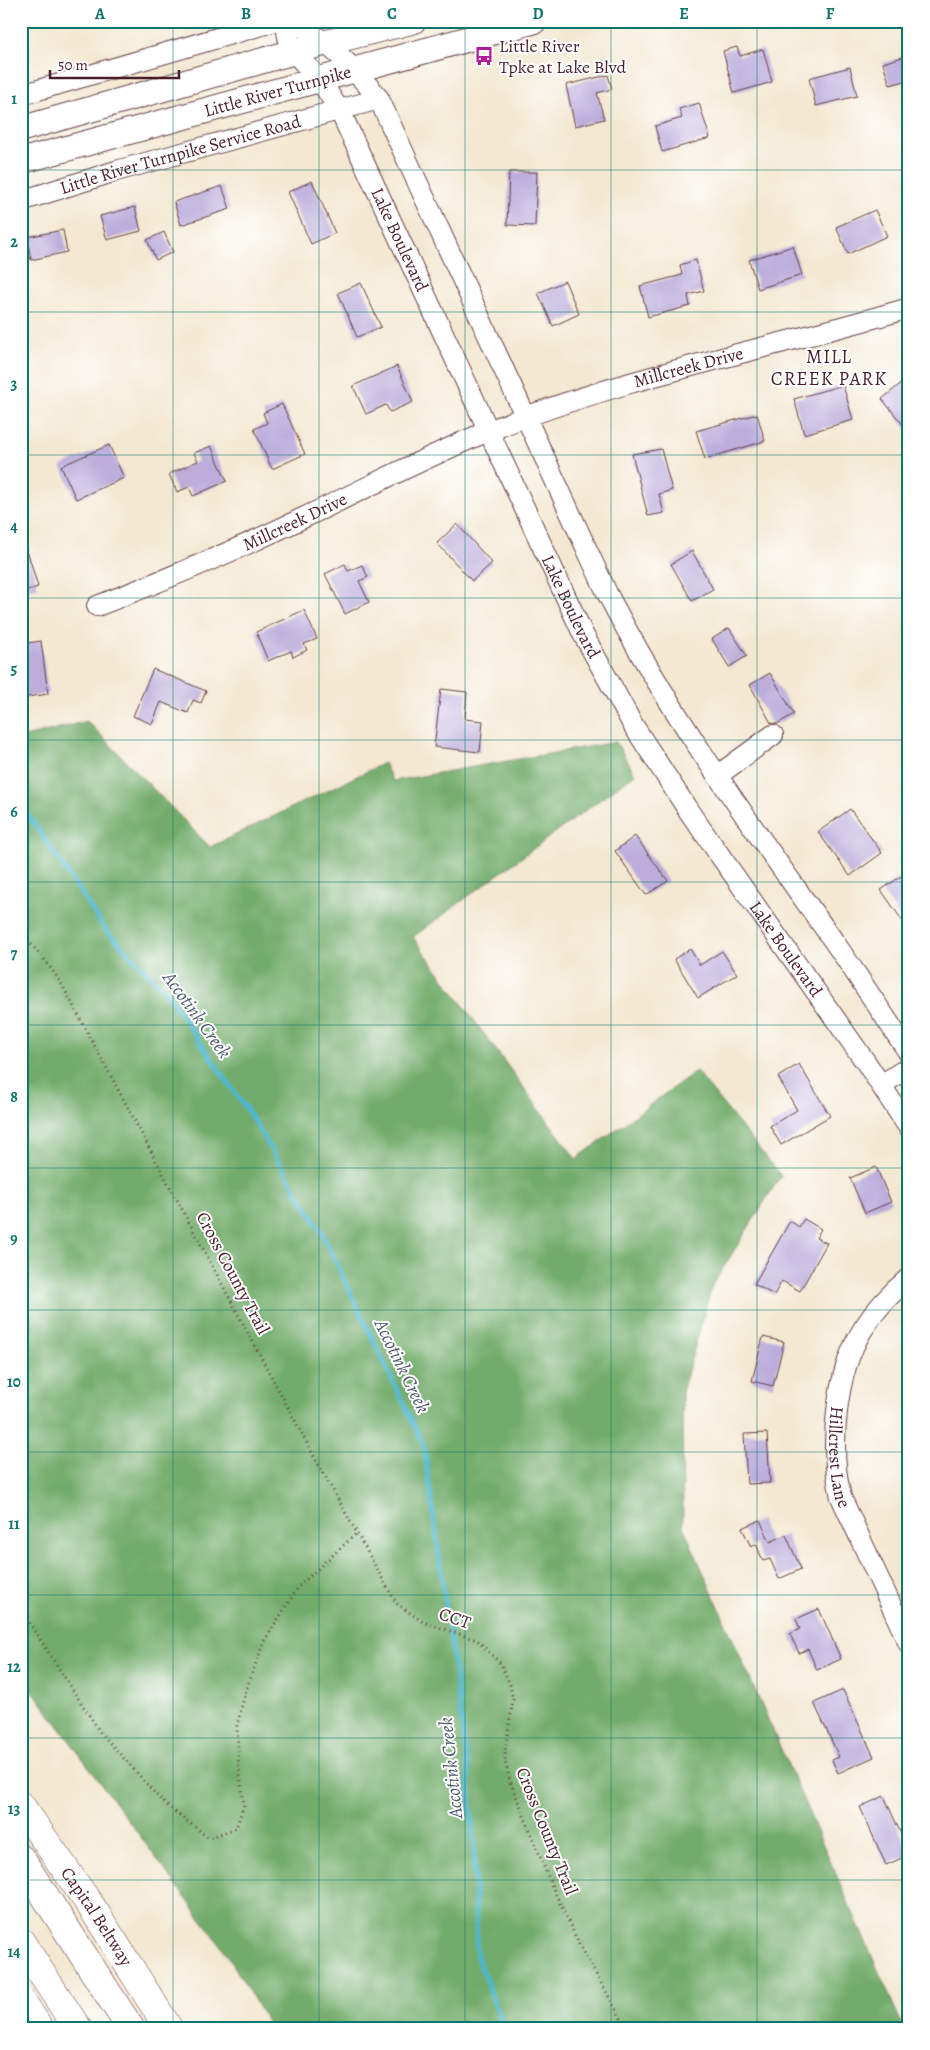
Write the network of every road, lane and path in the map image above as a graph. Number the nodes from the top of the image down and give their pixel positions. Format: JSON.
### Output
{"nodes":[{"id":1,"x":276,"y":21,"type":"edge"},
{"id":2,"x":286,"y":21,"type":"edge"},
{"id":3,"x":291,"y":21,"type":"edge"},
{"id":4,"x":413,"y":21,"type":"edge"},
{"id":5,"x":534,"y":21,"type":"edge"},
{"id":6,"x":325,"y":43,"type":"junction"},
{"id":7,"x":293,"y":52,"type":"junction"},
{"id":8,"x":355,"y":69,"type":"junction"},
{"id":9,"x":319,"y":80,"type":"junction"},
{"id":10,"x":21,"y":95,"type":"edge"},
{"id":11,"x":379,"y":99,"type":"junction"},
{"id":12,"x":340,"y":111,"type":"junction"},
{"id":13,"x":21,"y":129,"type":"edge"},
{"id":14,"x":21,"y":161,"type":"edge"},
{"id":15,"x":21,"y":201,"type":"edge"},
{"id":16,"x":909,"y":308,"type":"edge"},
{"id":17,"x":526,"y":417,"type":"junction"},
{"id":18,"x":489,"y":431,"type":"junction"},
{"id":19,"x":97,"y":606,"type":"dead end"},
{"id":20,"x":774,"y":735,"type":"dead end"},
{"id":21,"x":717,"y":776,"type":"junction"},
{"id":22,"x":21,"y":933,"type":"edge"},
{"id":23,"x":909,"y":1053,"type":"edge"},
{"id":24,"x":909,"y":1067,"type":"edge"},
{"id":25,"x":881,"y":1085,"type":"junction"},
{"id":26,"x":909,"y":1128,"type":"edge"},
{"id":27,"x":909,"y":1278,"type":"edge"},
{"id":28,"x":357,"y":1533,"type":"junction"},
{"id":29,"x":21,"y":1610,"type":"edge"},
{"id":30,"x":423,"y":1622,"type":"joint"},
{"id":31,"x":477,"y":1640,"type":"joint"},
{"id":32,"x":909,"y":1644,"type":"edge"},
{"id":33,"x":21,"y":1806,"type":"edge"},
{"id":34,"x":21,"y":1859,"type":"edge"},
{"id":35,"x":21,"y":1942,"type":"edge"},
{"id":36,"x":21,"y":2000,"type":"edge"},
{"id":37,"x":40,"y":2029,"type":"edge"},
{"id":38,"x":78,"y":2029,"type":"edge"},
{"id":39,"x":131,"y":2029,"type":"edge"},
{"id":40,"x":169,"y":2029,"type":"edge"},
{"id":41,"x":627,"y":2029,"type":"edge"}],
"edges":[{"from":1,"to":10,"type":"street"},
{"from":2,"to":7,"type":"street"},
{"from":3,"to":6,"type":"street"},
{"from":4,"to":6,"type":"main road","name":"Little River Turnpike"},
{"from":5,"to":8,"type":"main road","name":"Little River Turnpike"},
{"from":6,"to":7,"type":"main road","name":"Little River Turnpike"},
{"from":6,"to":8,"type":"street"},
{"from":7,"to":9,"type":"street","name":"Lake Boulevard"},
{"from":7,"to":13,"type":"main road","name":"Little River Turnpike"},
{"from":8,"to":9,"type":"main road","name":"Little River Turnpike"},
{"from":8,"to":11,"type":"street"},
{"from":9,"to":12,"type":"street","name":"Lake Boulevard"},
{"from":9,"to":14,"type":"main road","name":"Little River Turnpike"},
{"from":11,"to":12,"type":"street","name":"Little River Turnpike Service Road"},
{"from":11,"to":17,"type":"street"},
{"from":12,"to":15,"type":"street","name":"Little River Turnpike Service Road"},
{"from":12,"to":18,"type":"street","name":"Lake Boulevard"},
{"from":16,"to":17,"type":"street","name":"Millcreek Drive"},
{"from":17,"to":18,"type":"street","name":"Millcreek Drive"},
{"from":17,"to":21,"type":"street"},
{"from":18,"to":19,"type":"street","name":"Millcreek Drive"},
{"from":18,"to":25,"type":"street","name":"Lake Boulevard"},
{"from":20,"to":21,"type":"street"},
{"from":21,"to":23,"type":"street"},
{"from":22,"to":28,"type":"path","name":"Cross County Trail"},
{"from":24,"to":25,"type":"street"},
{"from":25,"to":26,"type":"street","name":"Lake Boulevard"},
{"from":27,"to":32,"type":"street","name":"Hillcrest Lane"},
{"from":28,"to":29,"type":"path"},
{"from":28,"to":30,"type":"path","name":"Cross County Trail"},
{"from":30,"to":31,"type":"path","name":"CCT"},
{"from":31,"to":41,"type":"path","name":"Cross County Trail"},
{"from":33,"to":40,"type":"highway","name":"Capital Beltway"},
{"from":34,"to":39,"type":"highway"},
{"from":35,"to":38,"type":"highway"},
{"from":36,"to":37,"type":"highway"}]}
